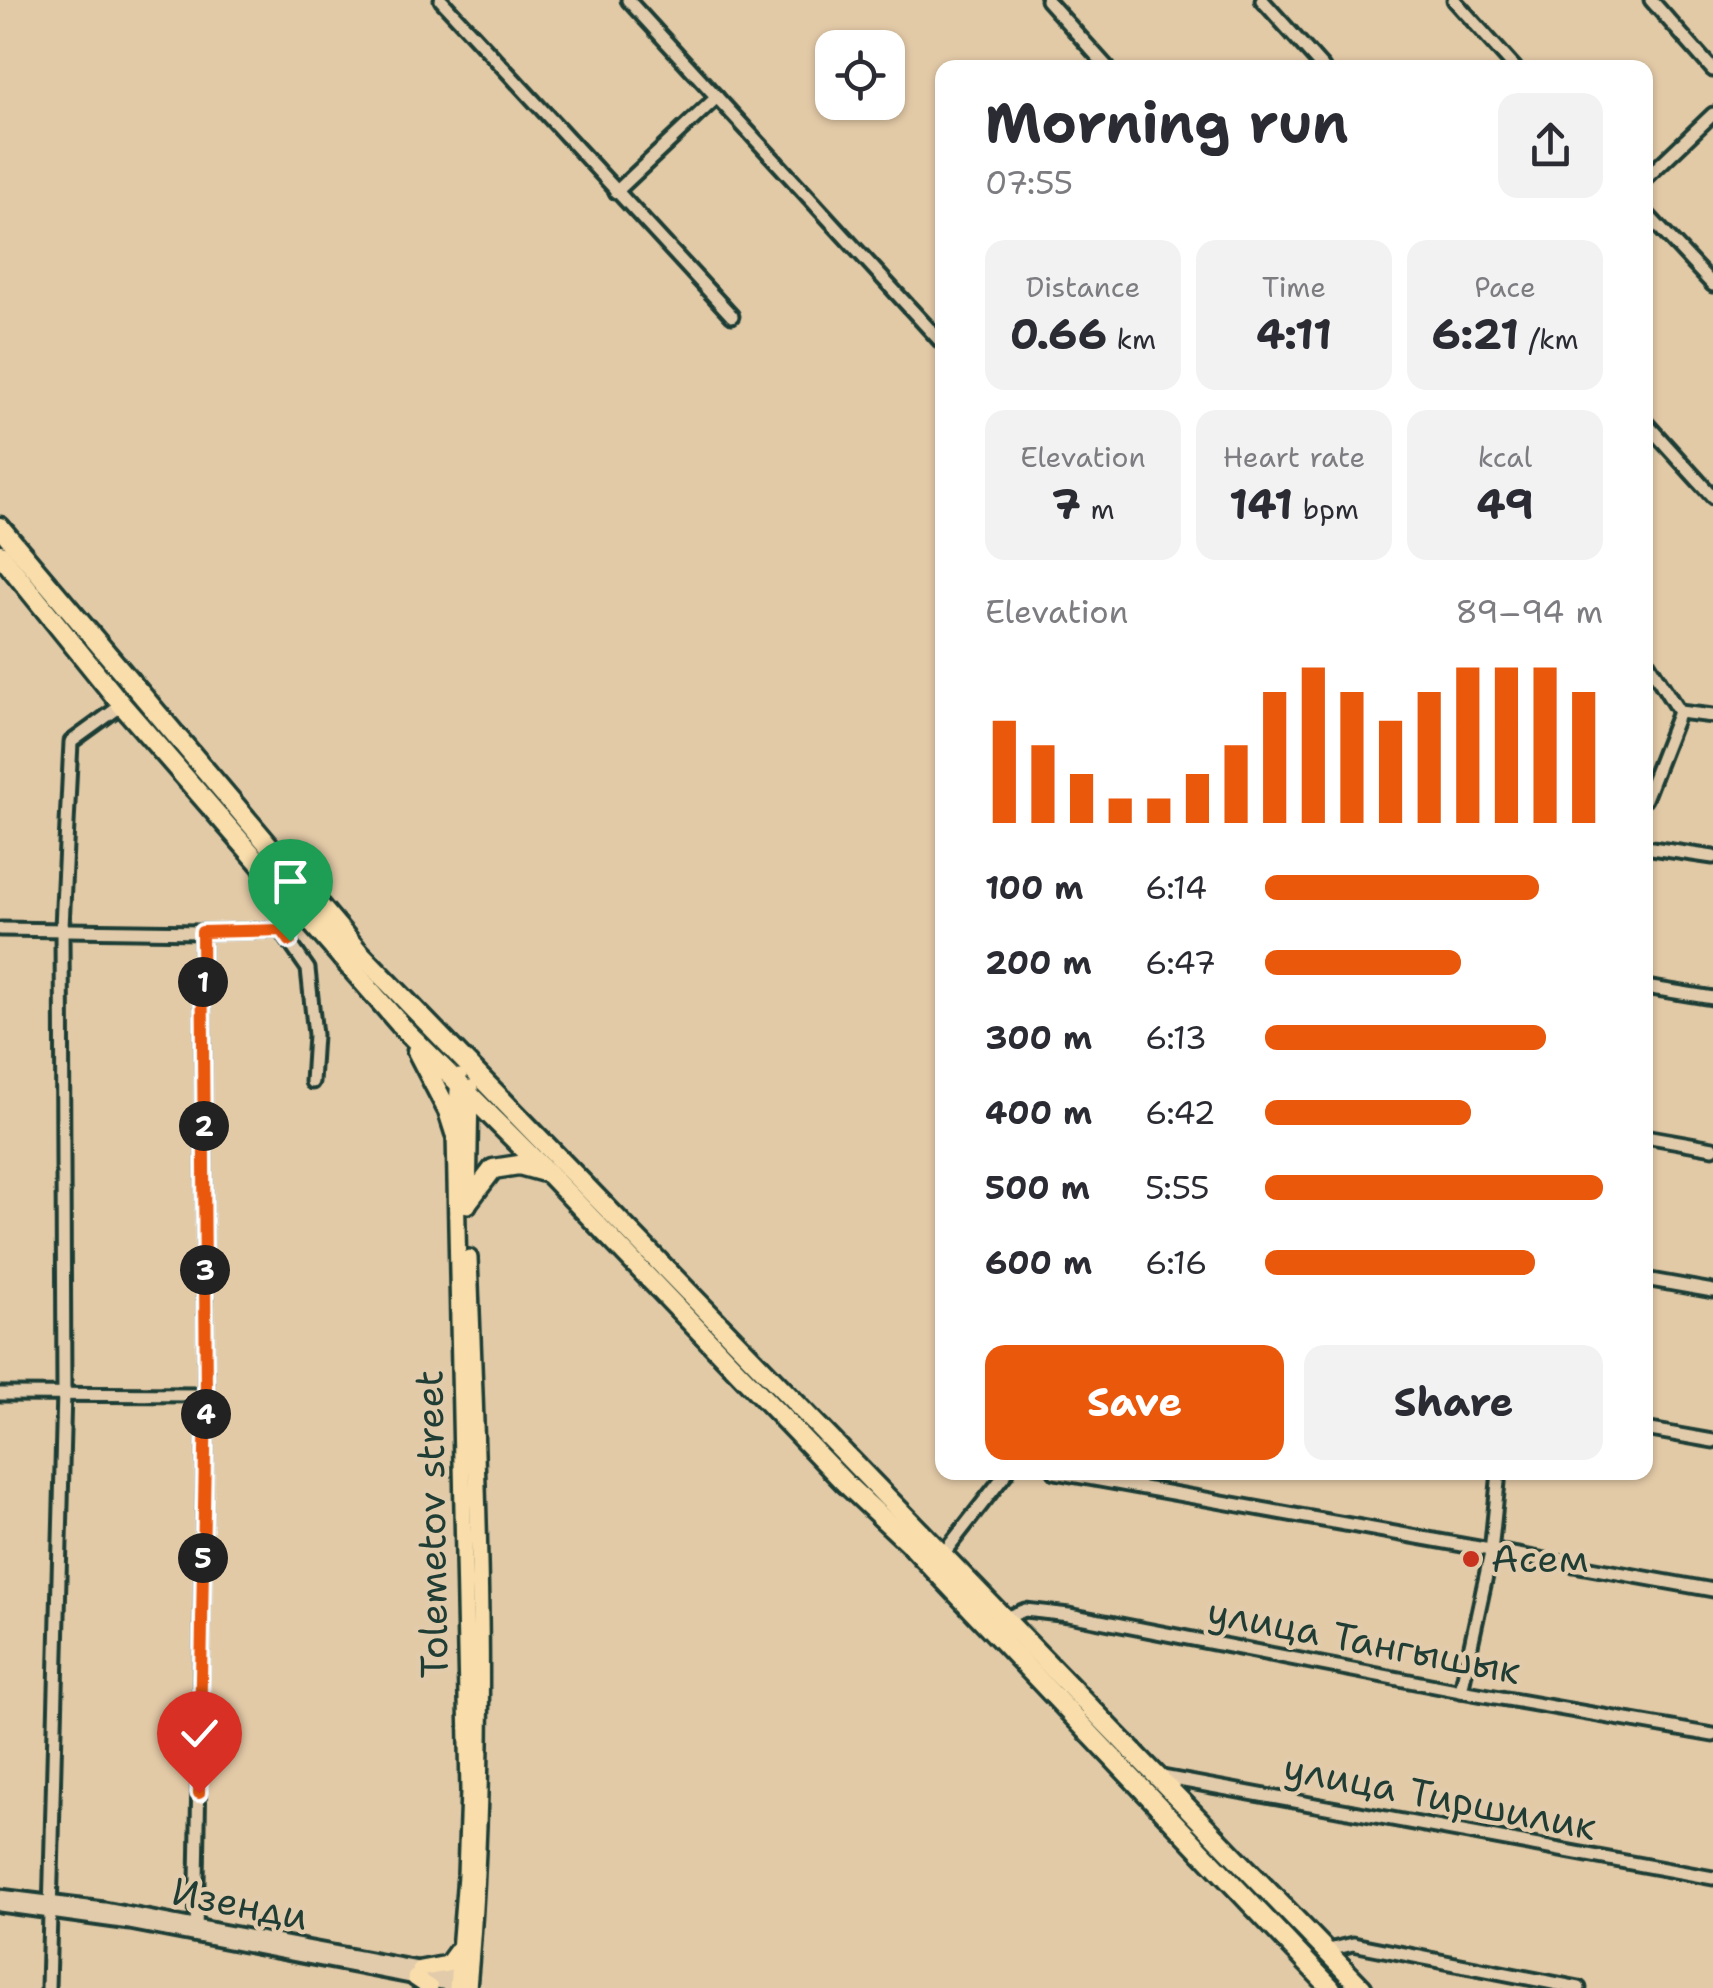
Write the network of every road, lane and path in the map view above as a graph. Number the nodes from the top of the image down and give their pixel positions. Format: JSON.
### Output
{"nodes":[{"id":1,"x":441,"y":0,"type":"edge"},
{"id":2,"x":628,"y":0,"type":"edge"},
{"id":3,"x":1047,"y":0,"type":"edge"},
{"id":4,"x":1262,"y":0,"type":"edge"},
{"id":5,"x":1454,"y":0,"type":"edge"},
{"id":6,"x":1650,"y":0,"type":"edge"},
{"id":7,"x":1101,"y":60,"type":"edge"},
{"id":8,"x":1316,"y":60,"type":"edge"},
{"id":9,"x":1507,"y":60,"type":"edge"},
{"id":10,"x":1713,"y":70,"type":"edge"},
{"id":11,"x":717,"y":97,"type":"junction"},
{"id":12,"x":1713,"y":114,"type":"edge"},
{"id":13,"x":1653,"y":171,"type":"edge"},
{"id":14,"x":616,"y":192,"type":"junction"},
{"id":15,"x":1653,"y":225,"type":"edge"},
{"id":16,"x":1713,"y":285,"type":"edge"},
{"id":17,"x":732,"y":316,"type":"dead end"},
{"id":18,"x":935,"y":335,"type":"edge"},
{"id":19,"x":1653,"y":431,"type":"edge"},
{"id":20,"x":1713,"y":497,"type":"edge"},
{"id":21,"x":0,"y":527,"type":"edge"},
{"id":22,"x":0,"y":554,"type":"edge"},
{"id":23,"x":1653,"y":671,"type":"edge"},
{"id":24,"x":122,"y":704,"type":"junction"},
{"id":25,"x":1679,"y":712,"type":"junction"},
{"id":26,"x":1713,"y":716,"type":"edge"},
{"id":27,"x":1653,"y":779,"type":"edge"},
{"id":28,"x":1653,"y":848,"type":"edge"},
{"id":29,"x":1713,"y":857,"type":"edge"},
{"id":30,"x":304,"y":916,"type":"junction"},
{"id":31,"x":62,"y":927,"type":"junction"},
{"id":32,"x":0,"y":928,"type":"edge"},
{"id":33,"x":282,"y":930,"type":"junction"},
{"id":34,"x":202,"y":932,"type":"junction"},
{"id":35,"x":1653,"y":988,"type":"edge"},
{"id":36,"x":1713,"y":998,"type":"edge"},
{"id":37,"x":404,"y":1029,"type":"junction"},
{"id":38,"x":465,"y":1076,"type":"junction"},
{"id":39,"x":312,"y":1082,"type":"dead end"},
{"id":40,"x":455,"y":1134,"type":"junction"},
{"id":41,"x":1653,"y":1137,"type":"edge"},
{"id":42,"x":1713,"y":1148,"type":"edge"},
{"id":43,"x":548,"y":1173,"type":"junction"},
{"id":44,"x":468,"y":1203,"type":"junction"},
{"id":45,"x":1653,"y":1281,"type":"edge"},
{"id":46,"x":1713,"y":1292,"type":"edge"},
{"id":47,"x":64,"y":1392,"type":"junction"},
{"id":48,"x":0,"y":1394,"type":"edge"},
{"id":49,"x":206,"y":1395,"type":"junction"},
{"id":50,"x":1653,"y":1430,"type":"edge"},
{"id":51,"x":1713,"y":1441,"type":"edge"},
{"id":52,"x":1001,"y":1480,"type":"edge"},
{"id":53,"x":1098,"y":1480,"type":"edge"},
{"id":54,"x":1498,"y":1480,"type":"edge"},
{"id":55,"x":1492,"y":1553,"type":"junction"},
{"id":56,"x":938,"y":1561,"type":"junction"},
{"id":57,"x":1713,"y":1590,"type":"edge"},
{"id":58,"x":1005,"y":1618,"type":"junction"},
{"id":59,"x":1460,"y":1691,"type":"junction"},
{"id":60,"x":1713,"y":1735,"type":"edge"},
{"id":61,"x":1156,"y":1776,"type":"junction"},
{"id":62,"x":1713,"y":1878,"type":"edge"},
{"id":63,"x":0,"y":1896,"type":"edge"},
{"id":64,"x":0,"y":1905,"type":"edge"},
{"id":65,"x":51,"y":1906,"type":"junction"},
{"id":66,"x":196,"y":1930,"type":"junction"},
{"id":67,"x":462,"y":1930,"type":"junction"},
{"id":68,"x":1325,"y":1951,"type":"junction"},
{"id":69,"x":417,"y":1973,"type":"junction"},
{"id":70,"x":463,"y":1984,"type":"edge"},
{"id":71,"x":48,"y":1988,"type":"edge"},
{"id":72,"x":430,"y":1988,"type":"edge"},
{"id":73,"x":1332,"y":1988,"type":"edge"},
{"id":74,"x":1362,"y":1988,"type":"edge"},
{"id":75,"x":1579,"y":1988,"type":"edge"}],
"edges":[{"from":1,"to":14,"type":"street"},
{"from":2,"to":11,"type":"street"},
{"from":3,"to":7,"type":"street"},
{"from":4,"to":8,"type":"street"},
{"from":5,"to":9,"type":"street"},
{"from":6,"to":10,"type":"street"},
{"from":11,"to":14,"type":"street"},
{"from":11,"to":18,"type":"street"},
{"from":12,"to":13,"type":"street"},
{"from":14,"to":17,"type":"street"},
{"from":15,"to":16,"type":"street"},
{"from":19,"to":20,"type":"street"},
{"from":21,"to":38,"type":"highway"},
{"from":22,"to":24,"type":"highway"},
{"from":23,"to":25,"type":"street"},
{"from":24,"to":30,"type":"highway"},
{"from":24,"to":31,"type":"street"},
{"from":25,"to":26,"type":"street"},
{"from":25,"to":27,"type":"street"},
{"from":28,"to":29,"type":"street"},
{"from":30,"to":33,"type":"street"},
{"from":30,"to":37,"type":"highway"},
{"from":31,"to":32,"type":"street"},
{"from":31,"to":34,"type":"street"},
{"from":31,"to":47,"type":"street"},
{"from":33,"to":34,"type":"street"},
{"from":33,"to":39,"type":"street"},
{"from":34,"to":49,"type":"street"},
{"from":35,"to":36,"type":"street"},
{"from":37,"to":38,"type":"highway"},
{"from":37,"to":40,"type":"highway"},
{"from":38,"to":40,"type":"main road","name":"Tolemetov street"},
{"from":38,"to":43,"type":"highway"},
{"from":38,"to":44,"type":"main road","name":"Tolemetov street"},
{"from":38,"to":56,"type":"highway"},
{"from":40,"to":67,"type":"main road","name":"Tolemetov street"},
{"from":41,"to":42,"type":"street"},
{"from":43,"to":44,"type":"highway"},
{"from":43,"to":56,"type":"highway"},
{"from":44,"to":70,"type":"main road","name":"Tolemetov street"},
{"from":45,"to":46,"type":"street"},
{"from":47,"to":48,"type":"street"},
{"from":47,"to":49,"type":"street"},
{"from":47,"to":65,"type":"street"},
{"from":49,"to":66,"type":"street"},
{"from":50,"to":51,"type":"street"},
{"from":52,"to":56,"type":"street"},
{"from":53,"to":55,"type":"street"},
{"from":54,"to":55,"type":"street"},
{"from":55,"to":57,"type":"street"},
{"from":55,"to":59,"type":"street"},
{"from":56,"to":58,"type":"highway"},
{"from":56,"to":73,"type":"highway"},
{"from":58,"to":59,"type":"street","name":"улица Тангышык"},
{"from":58,"to":61,"type":"highway"},
{"from":59,"to":60,"type":"street","name":"улица Тангышык"},
{"from":61,"to":62,"type":"street","name":"улица Тиршилик"},
{"from":61,"to":68,"type":"highway"},
{"from":63,"to":65,"type":"street","name":"Изенди"},
{"from":64,"to":65,"type":"street","name":"Изенди"},
{"from":65,"to":66,"type":"street","name":"Изенди"},
{"from":65,"to":71,"type":"street"},
{"from":66,"to":69,"type":"street","name":"Изенди"},
{"from":67,"to":69,"type":"main road"},
{"from":67,"to":70,"type":"main road","name":"Tolemetov street"},
{"from":68,"to":74,"type":"highway"},
{"from":68,"to":75,"type":"street"},
{"from":69,"to":70,"type":"street","name":"Изенди"},
{"from":69,"to":72,"type":"main road"}]}
